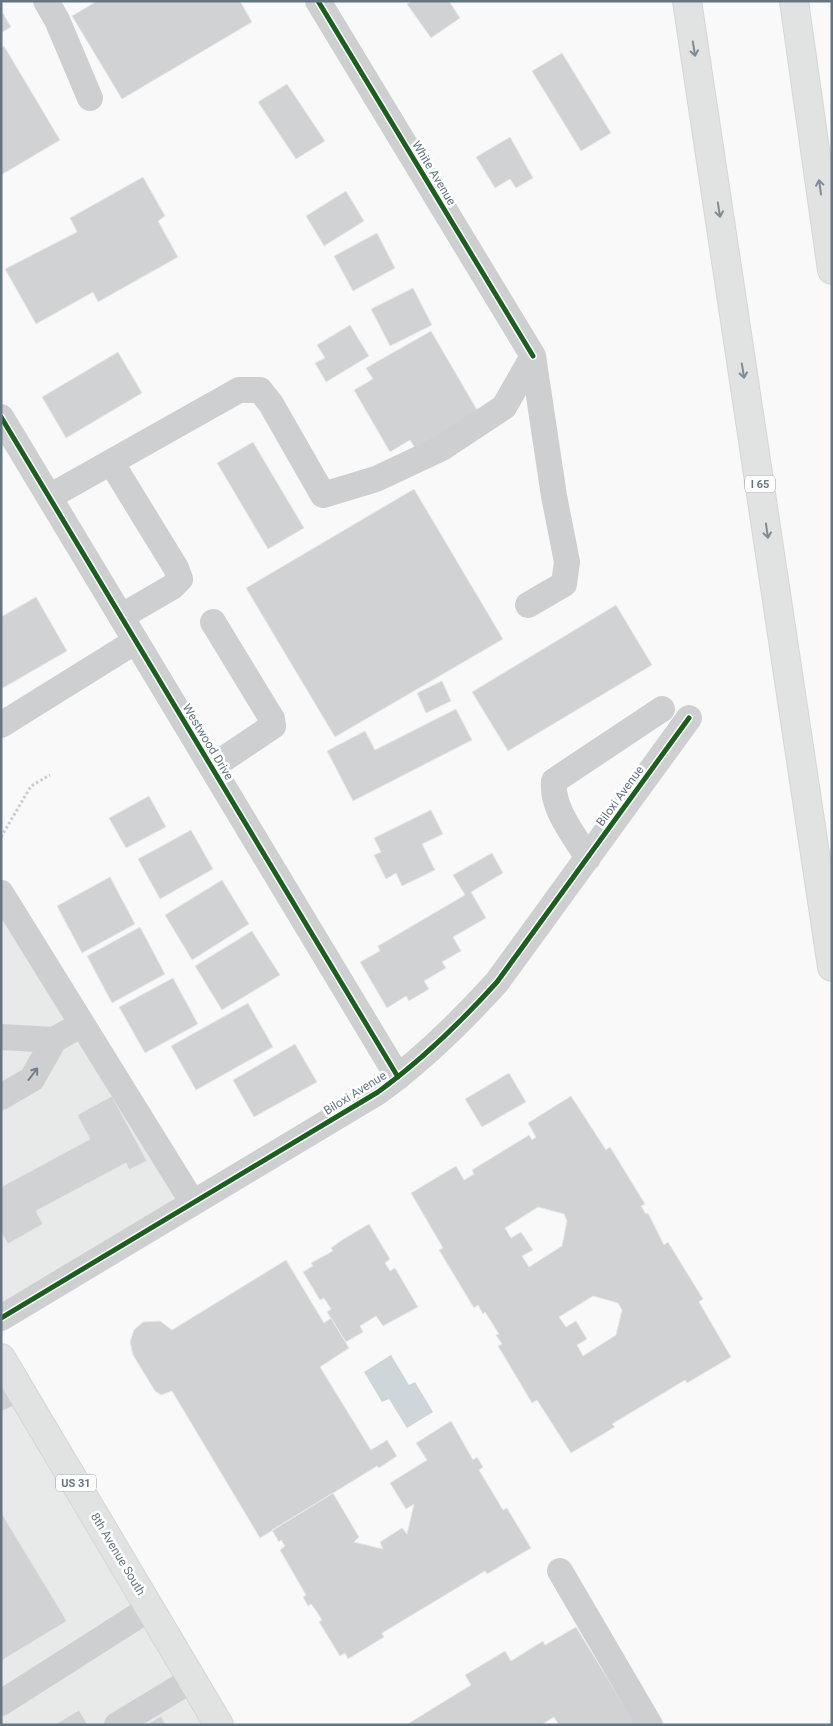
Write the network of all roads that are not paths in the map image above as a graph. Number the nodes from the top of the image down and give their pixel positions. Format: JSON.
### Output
{"nodes":[{"id":1,"x":46,"y":1,"type":"edge"},
{"id":2,"x":318,"y":1,"type":"edge"},
{"id":3,"x":687,"y":1,"type":"edge"},
{"id":4,"x":794,"y":1,"type":"edge"},
{"id":5,"x":90,"y":98,"type":"dead end"},
{"id":6,"x":832,"y":270,"type":"edge"},
{"id":7,"x":532,"y":356,"type":"junction"},
{"id":8,"x":1,"y":417,"type":"edge"},
{"id":9,"x":111,"y":462,"type":"junction"},
{"id":10,"x":49,"y":497,"type":"junction"},
{"id":11,"x":528,"y":605,"type":"dead end"},
{"id":12,"x":122,"y":616,"type":"junction"},
{"id":13,"x":213,"y":622,"type":"dead end"},
{"id":14,"x":136,"y":641,"type":"junction"},
{"id":15,"x":662,"y":709,"type":"dead end"},
{"id":16,"x":689,"y":718,"type":"dead end"},
{"id":17,"x":1,"y":725,"type":"edge"},
{"id":18,"x":212,"y":767,"type":"junction"},
{"id":19,"x":588,"y":858,"type":"junction"},
{"id":20,"x":1,"y":892,"type":"edge"},
{"id":21,"x":832,"y":966,"type":"edge"},
{"id":22,"x":82,"y":1024,"type":"junction"},
{"id":23,"x":1,"y":1037,"type":"edge"},
{"id":24,"x":54,"y":1040,"type":"junction"},
{"id":25,"x":398,"y":1078,"type":"junction"},
{"id":26,"x":1,"y":1097,"type":"edge"},
{"id":27,"x":193,"y":1203,"type":"junction"},
{"id":28,"x":1,"y":1318,"type":"edge"},
{"id":29,"x":1,"y":1358,"type":"edge"},
{"id":30,"x":10,"y":1393,"type":"edge"},
{"id":31,"x":560,"y":1571,"type":"dead end"},
{"id":32,"x":150,"y":1608,"type":"junction"},
{"id":33,"x":193,"y":1679,"type":"junction"},
{"id":34,"x":1,"y":1702,"type":"edge"},
{"id":35,"x":126,"y":1723,"type":"edge"},
{"id":36,"x":220,"y":1725,"type":"edge"},
{"id":37,"x":650,"y":1725,"type":"edge"}],
"edges":[{"from":1,"to":5,"type":"street"},
{"from":2,"to":7,"type":"street","name":"White Avenue"},
{"from":3,"to":21,"type":"main road","number":"I 65","one_way":true},
{"from":6,"to":4,"type":"main road","one_way":true},
{"from":7,"to":9,"type":"street"},
{"from":7,"to":11,"type":"street"},
{"from":8,"to":10,"type":"street","name":"Westwood Drive"},
{"from":9,"to":10,"type":"street"},
{"from":9,"to":12,"type":"street"},
{"from":10,"to":12,"type":"street","name":"Westwood Drive"},
{"from":12,"to":14,"type":"street","name":"Westwood Drive"},
{"from":13,"to":18,"type":"street"},
{"from":14,"to":17,"type":"street"},
{"from":14,"to":18,"type":"street","name":"Westwood Drive"},
{"from":15,"to":19,"type":"street"},
{"from":16,"to":19,"type":"street","name":"Biloxi Avenue"},
{"from":18,"to":25,"type":"street","name":"Westwood Drive"},
{"from":19,"to":25,"type":"street","name":"Biloxi Avenue"},
{"from":20,"to":22,"type":"street"},
{"from":22,"to":24,"type":"street"},
{"from":22,"to":27,"type":"street"},
{"from":23,"to":24,"type":"street"},
{"from":26,"to":24,"type":"street","one_way":true},
{"from":25,"to":27,"type":"street","name":"Biloxi Avenue"},
{"from":27,"to":28,"type":"street","name":"Biloxi Avenue"},
{"from":29,"to":30,"type":"main road","name":"8th Avenue South","number":"US 31"},
{"from":30,"to":32,"type":"main road","name":"8th Avenue South","number":"US 31"},
{"from":31,"to":37,"type":"street"},
{"from":32,"to":33,"type":"main road","name":"8th Avenue South","number":"US 31"},
{"from":32,"to":34,"type":"street"},
{"from":33,"to":35,"type":"street"},
{"from":33,"to":36,"type":"main road","name":"8th Avenue South","number":"US 31"}]}
